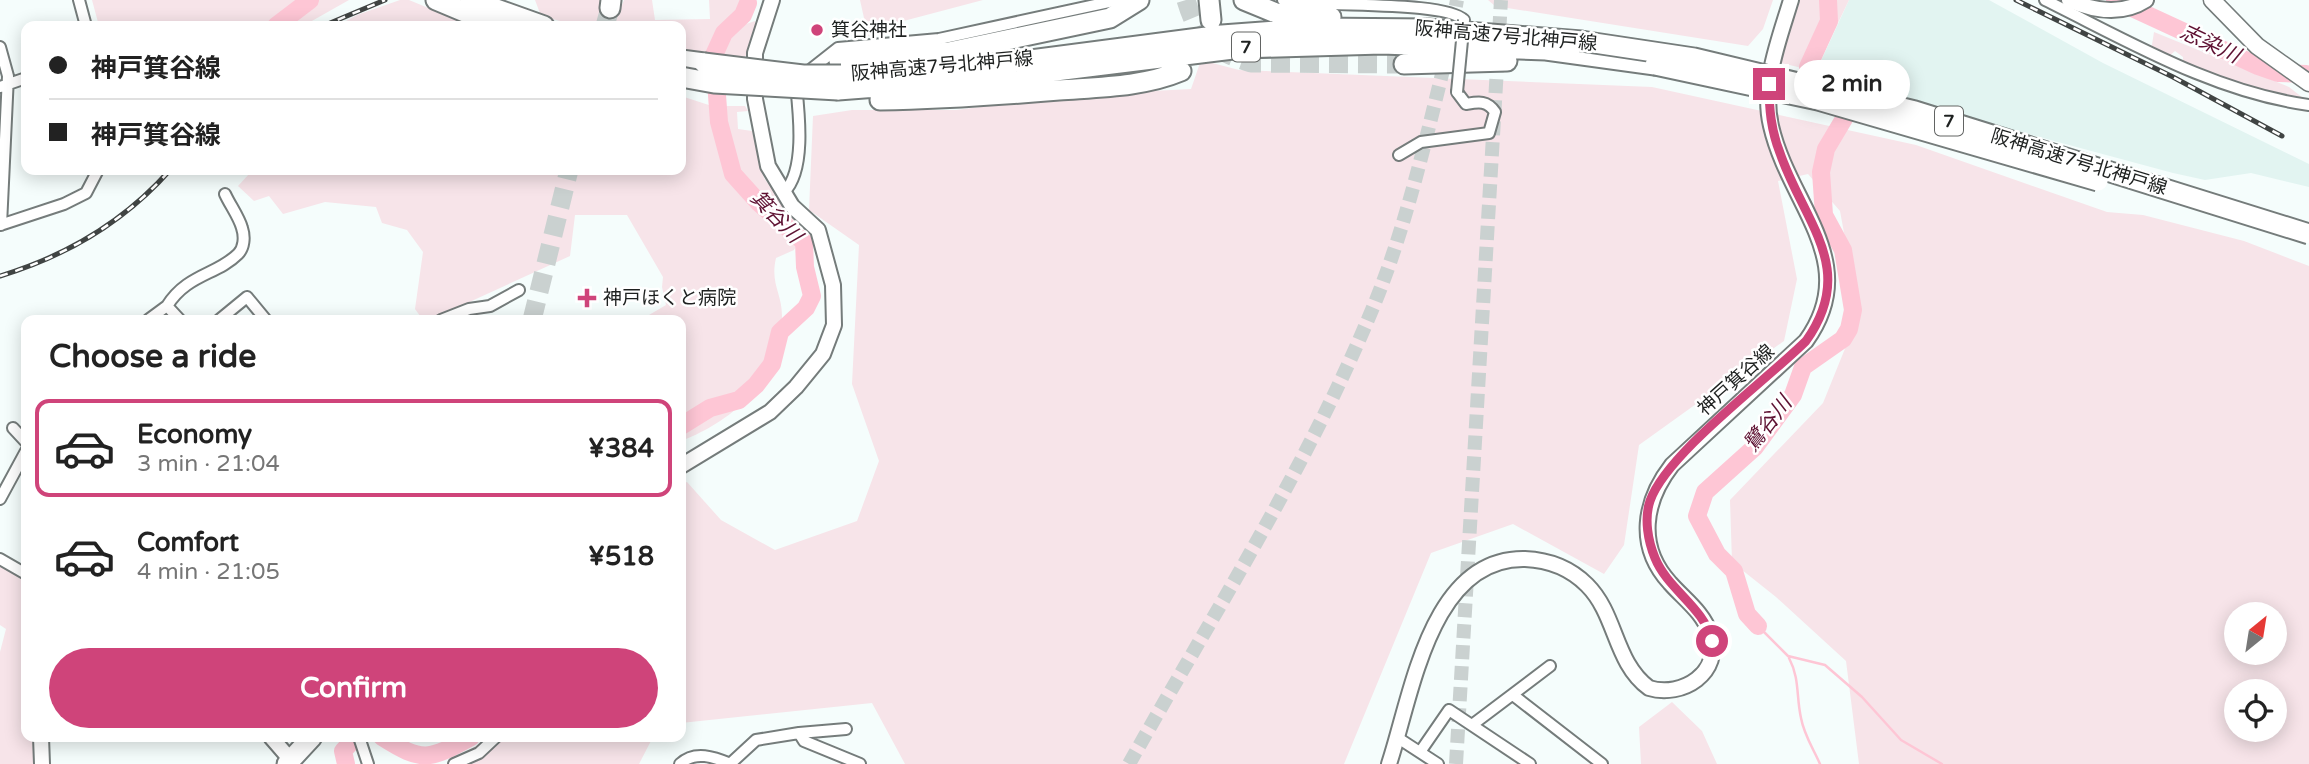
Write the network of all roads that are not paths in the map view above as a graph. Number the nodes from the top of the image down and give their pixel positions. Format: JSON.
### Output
{"nodes":[{"id":1,"x":79,"y":0,"type":"edge"},
{"id":2,"x":436,"y":0,"type":"edge"},
{"id":3,"x":471,"y":0,"type":"edge"},
{"id":4,"x":772,"y":0,"type":"edge"},
{"id":5,"x":1118,"y":0,"type":"edge"},
{"id":6,"x":1139,"y":0,"type":"edge"},
{"id":7,"x":1244,"y":0,"type":"edge"},
{"id":8,"x":1283,"y":0,"type":"edge"},
{"id":9,"x":2045,"y":0,"type":"edge"},
{"id":10,"x":2069,"y":0,"type":"edge"},
{"id":11,"x":2146,"y":0,"type":"edge"},
{"id":12,"x":2212,"y":0,"type":"edge"},
{"id":13,"x":1790,"y":4,"type":"edge"},
{"id":14,"x":2098,"y":19,"type":"junction"},
{"id":15,"x":85,"y":21,"type":"edge"},
{"id":16,"x":486,"y":21,"type":"edge"},
{"id":17,"x":530,"y":21,"type":"edge"},
{"id":18,"x":1541,"y":35,"type":"junction"},
{"id":19,"x":0,"y":47,"type":"edge"},
{"id":20,"x":686,"y":61,"type":"edge"},
{"id":21,"x":1404,"y":64,"type":"tunnel mouth"},
{"id":22,"x":1655,"y":65,"type":"junction"},
{"id":23,"x":1181,"y":71,"type":"dead end"},
{"id":24,"x":686,"y":78,"type":"edge"},
{"id":25,"x":21,"y":80,"type":"edge"},
{"id":26,"x":839,"y":82,"type":"junction"},
{"id":27,"x":2309,"y":83,"type":"edge"},
{"id":28,"x":4,"y":86,"type":"edge"},
{"id":29,"x":2309,"y":105,"type":"edge"},
{"id":30,"x":1399,"y":155,"type":"dead end"},
{"id":31,"x":95,"y":175,"type":"edge"},
{"id":32,"x":784,"y":192,"type":"junction"},
{"id":33,"x":225,"y":194,"type":"dead end"},
{"id":34,"x":0,"y":225,"type":"edge"},
{"id":35,"x":2309,"y":234,"type":"edge"},
{"id":36,"x":2309,"y":248,"type":"edge"},
{"id":37,"x":519,"y":290,"type":"dead end"},
{"id":38,"x":167,"y":306,"type":"junction"},
{"id":39,"x":155,"y":315,"type":"edge"},
{"id":40,"x":175,"y":315,"type":"edge"},
{"id":41,"x":225,"y":315,"type":"edge"},
{"id":42,"x":262,"y":315,"type":"edge"},
{"id":43,"x":454,"y":315,"type":"edge"},
{"id":44,"x":13,"y":428,"type":"dead end"},
{"id":45,"x":21,"y":437,"type":"edge"},
{"id":46,"x":21,"y":460,"type":"edge"},
{"id":47,"x":686,"y":463,"type":"edge"},
{"id":48,"x":0,"y":499,"type":"edge"},
{"id":49,"x":0,"y":559,"type":"edge"},
{"id":50,"x":21,"y":570,"type":"edge"},
{"id":51,"x":1550,"y":666,"type":"dead end"},
{"id":52,"x":1513,"y":695,"type":"junction"},
{"id":53,"x":1472,"y":725,"type":"junction"},
{"id":54,"x":846,"y":729,"type":"dead end"},
{"id":55,"x":799,"y":733,"type":"junction"},
{"id":56,"x":1398,"y":738,"type":"junction"},
{"id":57,"x":41,"y":742,"type":"edge"},
{"id":58,"x":275,"y":742,"type":"edge"},
{"id":59,"x":307,"y":742,"type":"edge"},
{"id":60,"x":361,"y":742,"type":"edge"},
{"id":61,"x":491,"y":742,"type":"edge"},
{"id":62,"x":1420,"y":752,"type":"junction"},
{"id":63,"x":289,"y":761,"type":"edge"},
{"id":64,"x":42,"y":764,"type":"edge"},
{"id":65,"x":368,"y":764,"type":"edge"},
{"id":66,"x":454,"y":764,"type":"edge"},
{"id":67,"x":680,"y":764,"type":"edge"},
{"id":68,"x":731,"y":764,"type":"edge"},
{"id":69,"x":860,"y":764,"type":"edge"},
{"id":70,"x":1389,"y":764,"type":"edge"},
{"id":71,"x":1438,"y":764,"type":"edge"},
{"id":72,"x":1530,"y":764,"type":"edge"},
{"id":73,"x":1602,"y":764,"type":"edge"}],
"edges":[{"from":1,"to":15,"type":"street"},
{"from":2,"to":16,"type":"highway"},
{"from":3,"to":17,"type":"highway"},
{"from":4,"to":32,"type":"street"},
{"from":5,"to":32,"type":"street"},
{"from":6,"to":26,"type":"highway","number":"7"},
{"from":7,"to":18,"type":"highway","number":"7"},
{"from":8,"to":30,"type":"street","bridge":true},
{"from":9,"to":14,"type":"street"},
{"from":10,"to":14,"type":"street"},
{"from":11,"to":14,"type":"street"},
{"from":12,"to":27,"type":"main road"},
{"from":13,"to":56,"type":"street","name":"神戸箕谷線"},
{"from":14,"to":29,"type":"street"},
{"from":18,"to":26,"type":"highway","name":"阪神高速7号北神戸線","number":"7"},
{"from":18,"to":35,"type":"highway","name":"阪神高速7号北神戸線","number":"7","bridge":true},
{"from":19,"to":28,"type":"street"},
{"from":20,"to":26,"type":"highway","number":"7","bridge":true},
{"from":21,"to":22,"type":"highway","number":"7"},
{"from":22,"to":26,"type":"highway","name":"阪神高速7号北神戸線","number":"7"},
{"from":22,"to":36,"type":"highway","name":"阪神高速7号北神戸線","number":"7","bridge":true},
{"from":23,"to":26,"type":"highway"},
{"from":24,"to":26,"type":"highway","name":"阪神高速7号北神戸線","number":"7","bridge":true},
{"from":25,"to":28,"type":"street"},
{"from":28,"to":34,"type":"street"},
{"from":31,"to":34,"type":"street"},
{"from":32,"to":47,"type":"street"},
{"from":33,"to":38,"type":"street"},
{"from":37,"to":43,"type":"street"},
{"from":38,"to":39,"type":"street"},
{"from":38,"to":40,"type":"street"},
{"from":41,"to":42,"type":"street"},
{"from":44,"to":45,"type":"street"},
{"from":46,"to":48,"type":"street"},
{"from":49,"to":50,"type":"street"},
{"from":51,"to":52,"type":"street"},
{"from":52,"to":53,"type":"street"},
{"from":52,"to":73,"type":"street"},
{"from":53,"to":62,"type":"street"},
{"from":53,"to":72,"type":"street"},
{"from":54,"to":55,"type":"street"},
{"from":55,"to":68,"type":"street"},
{"from":55,"to":69,"type":"street"},
{"from":56,"to":62,"type":"street"},
{"from":56,"to":70,"type":"street","name":"神戸箕谷線"},
{"from":57,"to":64,"type":"street"},
{"from":58,"to":63,"type":"street"},
{"from":59,"to":63,"type":"highway"},
{"from":60,"to":65,"type":"street"},
{"from":61,"to":66,"type":"street"},
{"from":62,"to":71,"type":"street"},
{"from":67,"to":68,"type":"street"}]}
